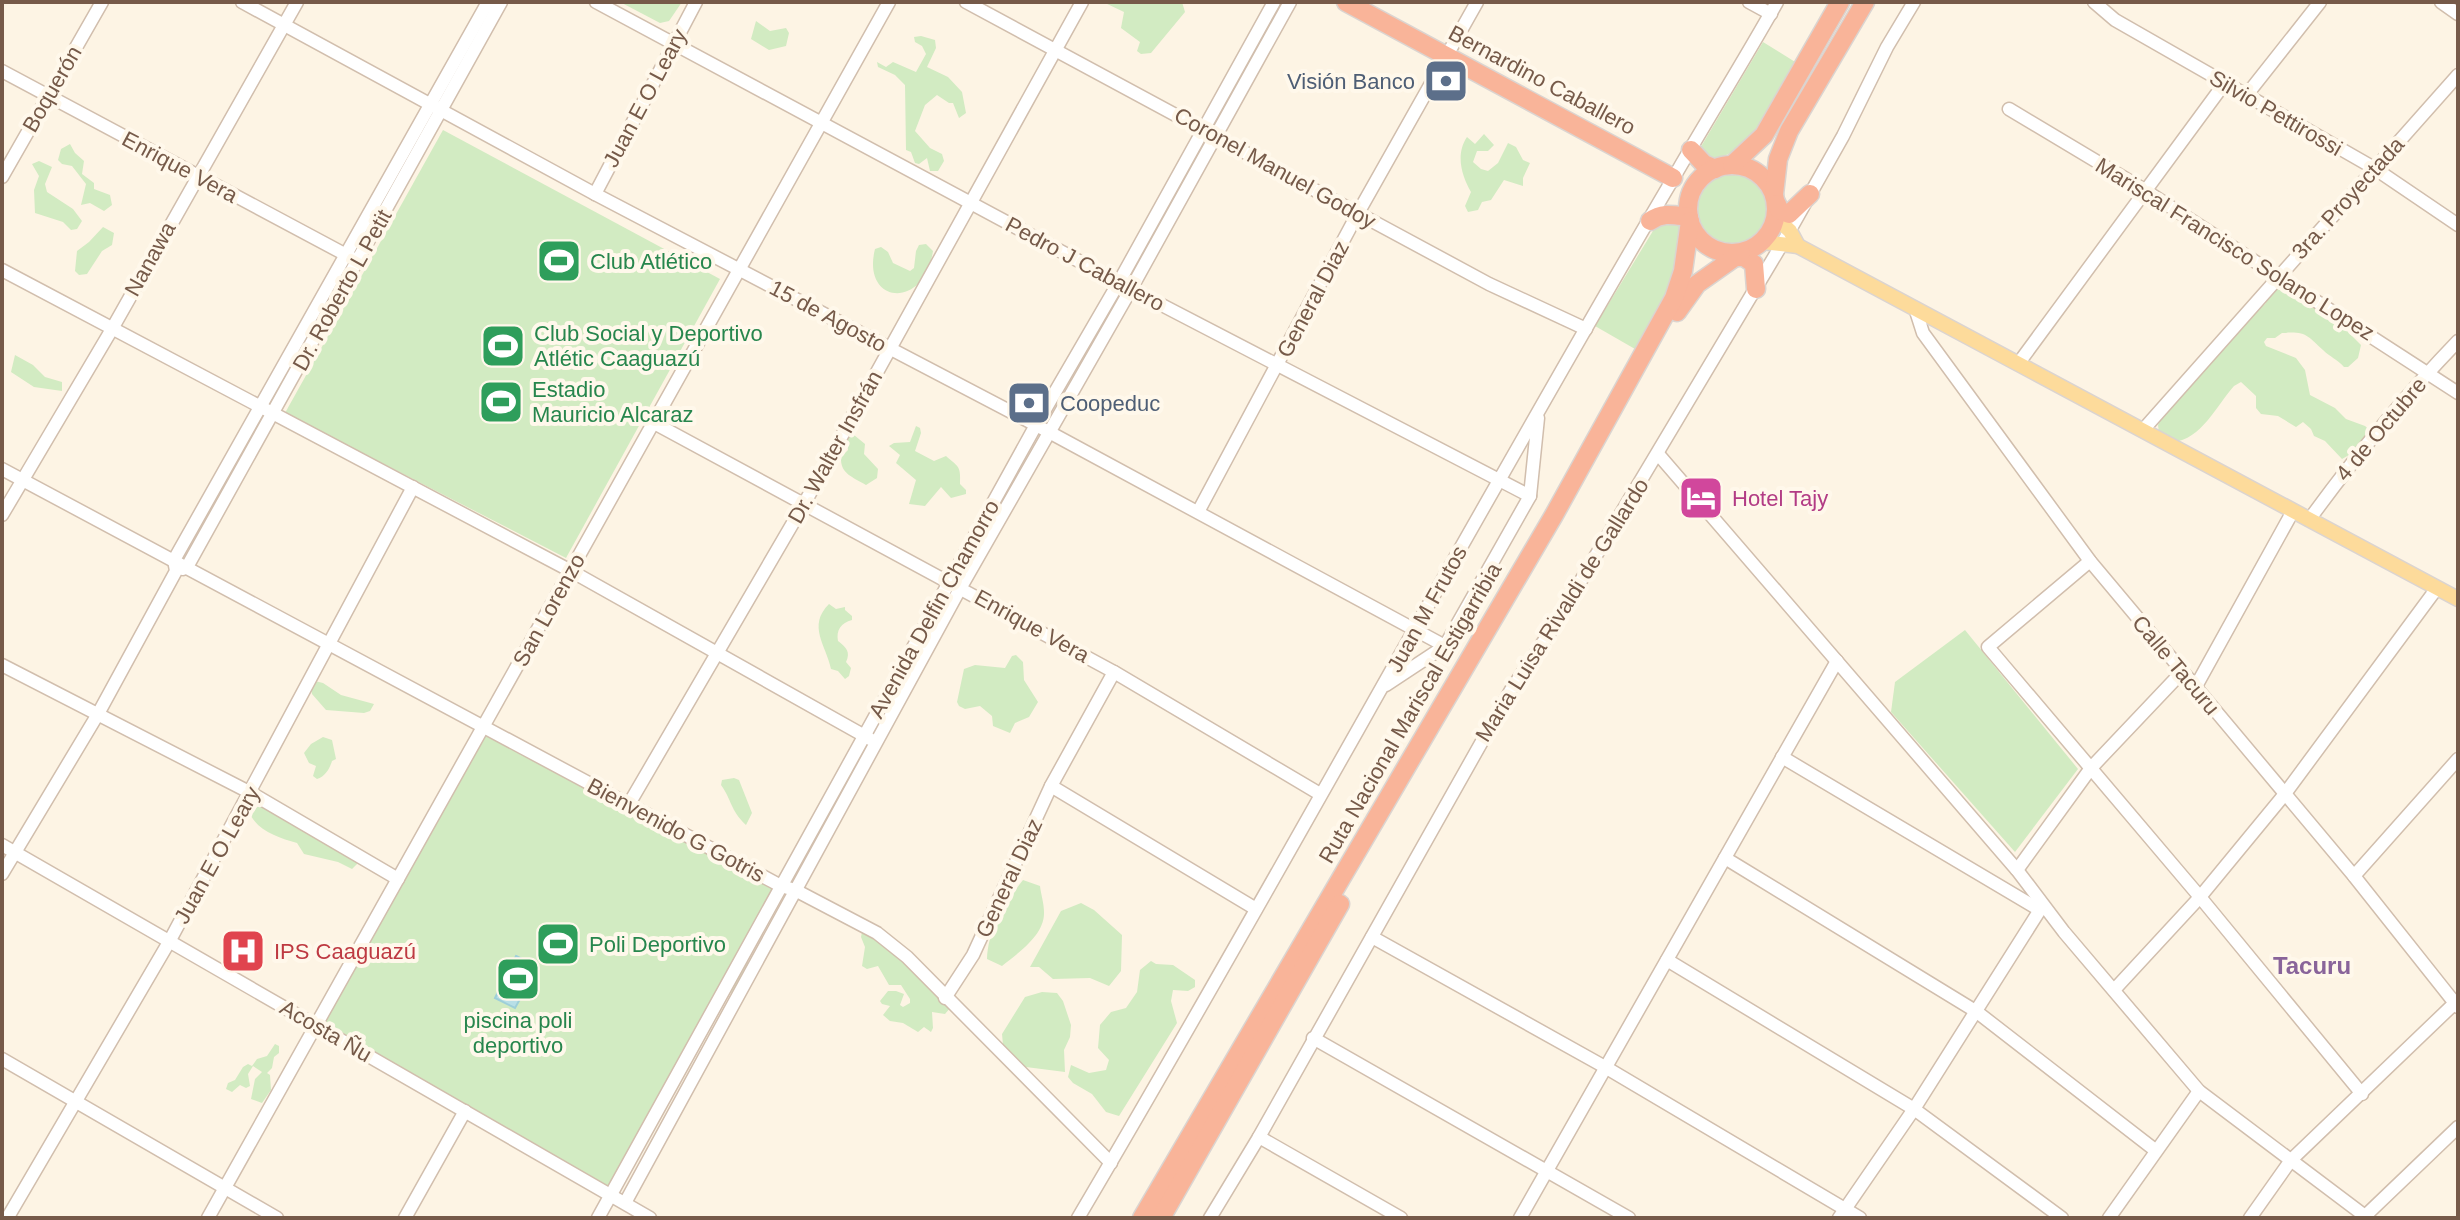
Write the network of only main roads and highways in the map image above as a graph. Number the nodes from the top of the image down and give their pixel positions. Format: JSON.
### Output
{"nodes":[{"id":1,"x":1346,"y":2,"type":"edge"},
{"id":2,"x":1840,"y":2,"type":"edge"},
{"id":3,"x":1865,"y":2,"type":"edge"},
{"id":4,"x":1691,"y":150,"type":"road end"},
{"id":5,"x":1719,"y":168,"type":"junction"},
{"id":6,"x":1673,"y":178,"type":"junction"},
{"id":7,"x":1810,"y":194,"type":"road end"},
{"id":8,"x":1689,"y":217,"type":"junction"},
{"id":9,"x":1780,"y":218,"type":"junction"},
{"id":10,"x":1650,"y":221,"type":"road end"},
{"id":11,"x":1738,"y":255,"type":"junction"},
{"id":12,"x":1756,"y":289,"type":"road end"},
{"id":13,"x":2458,"y":599,"type":"edge"},
{"id":14,"x":1142,"y":1218,"type":"edge"},
{"id":15,"x":1161,"y":1218,"type":"edge"}],
"edges":[{"from":1,"to":6,"type":"highway","name":"Bernardino Caballero"},
{"from":2,"to":5,"type":"highway"},
{"from":3,"to":9,"type":"highway"},
{"from":4,"to":5,"type":"highway"},
{"from":5,"to":6,"type":"highway"},
{"from":5,"to":8,"type":"highway"},
{"from":5,"to":9,"type":"highway"},
{"from":6,"to":8,"type":"highway"},
{"from":7,"to":9,"type":"highway"},
{"from":8,"to":10,"type":"highway"},
{"from":8,"to":11,"type":"highway"},
{"from":8,"to":14,"type":"highway","name":"Ruta Nacional Mariscal Estigarribia"},
{"from":9,"to":11,"type":"highway"},
{"from":9,"to":13,"type":"main road"},
{"from":11,"to":12,"type":"highway"},
{"from":11,"to":15,"type":"highway","name":"Ruta Nacional Mariscal Estigarribia"}]}
